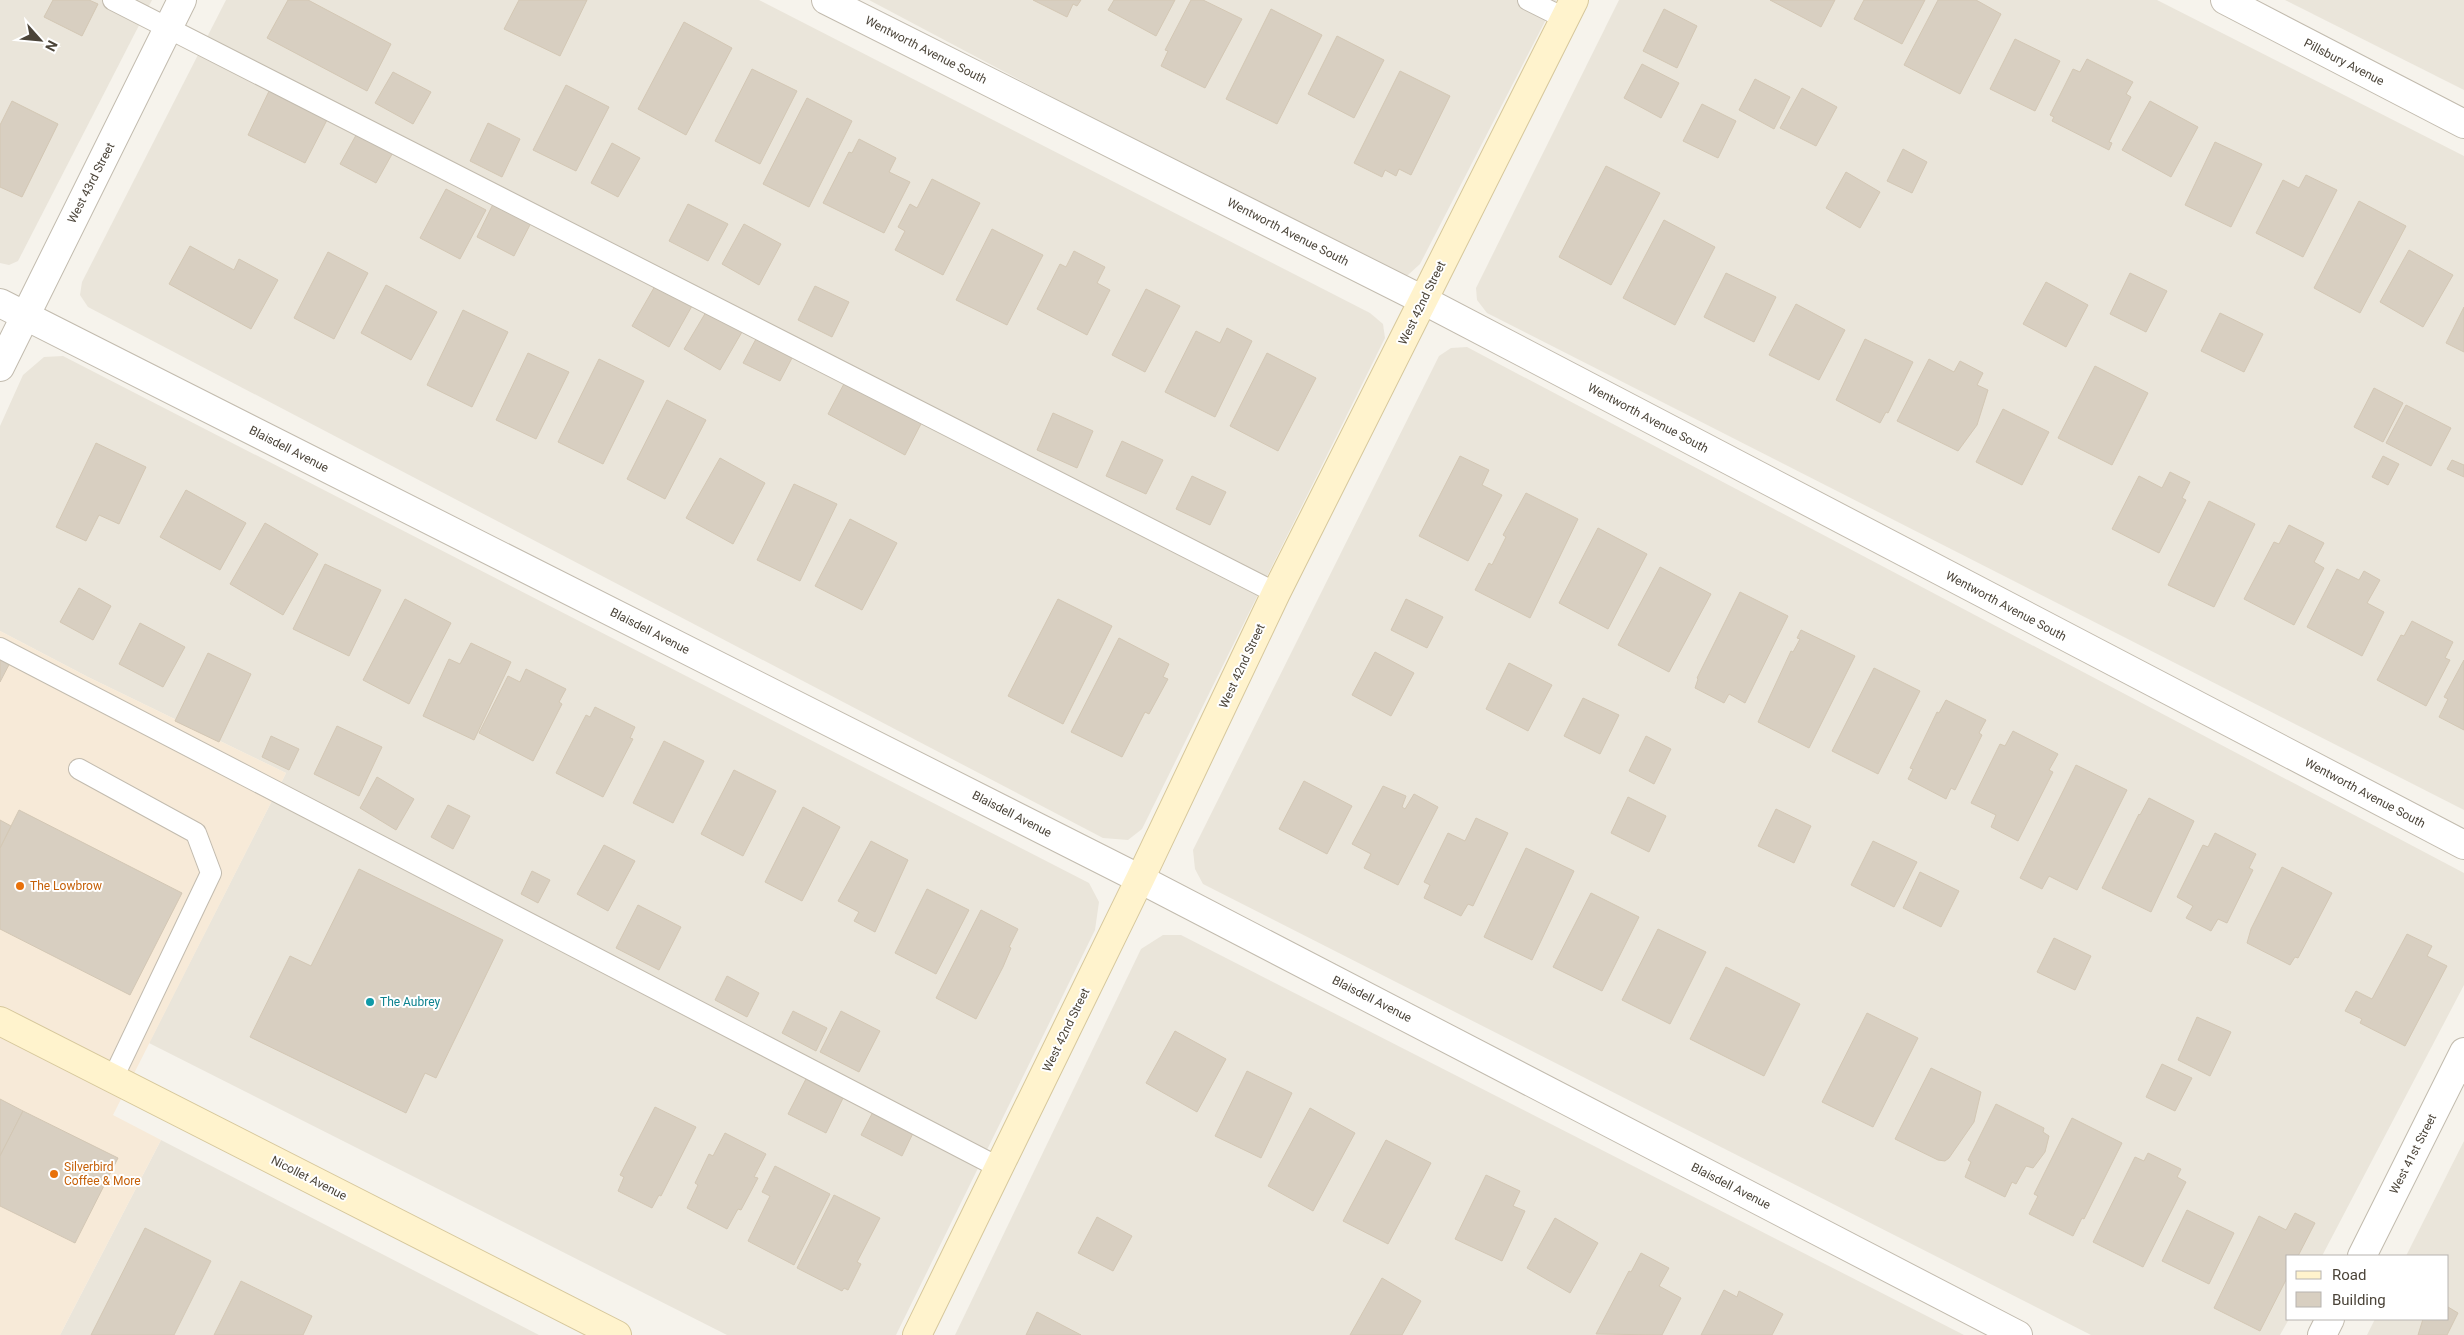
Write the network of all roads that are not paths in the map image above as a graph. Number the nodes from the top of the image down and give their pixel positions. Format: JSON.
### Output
{"nodes":[{"id":1,"x":113,"y":0,"type":"edge"},
{"id":2,"x":182,"y":0,"type":"edge"},
{"id":3,"x":826,"y":0,"type":"edge"},
{"id":4,"x":1528,"y":0,"type":"edge"},
{"id":5,"x":2225,"y":0,"type":"edge"},
{"id":6,"x":1569,"y":9,"type":"edge"},
{"id":7,"x":168,"y":28,"type":"junction"},
{"id":8,"x":2464,"y":124,"type":"edge"},
{"id":9,"x":1423,"y":300,"type":"junction"},
{"id":10,"x":0,"y":303,"type":"edge"},
{"id":11,"x":25,"y":316,"type":"junction"},
{"id":12,"x":0,"y":367,"type":"edge"},
{"id":13,"x":1276,"y":593,"type":"junction"},
{"id":14,"x":0,"y":648,"type":"edge"},
{"id":15,"x":79,"y":769,"type":"dead end"},
{"id":16,"x":2464,"y":845,"type":"edge"},
{"id":17,"x":1140,"y":879,"type":"junction"},
{"id":18,"x":0,"y":1021,"type":"edge"},
{"id":19,"x":2464,"y":1052,"type":"edge"},
{"id":20,"x":112,"y":1078,"type":"junction"},
{"id":21,"x":998,"y":1167,"type":"junction"},
{"id":22,"x":2362,"y":1255,"type":"edge"},
{"id":23,"x":2330,"y":1320,"type":"edge"},
{"id":24,"x":617,"y":1335,"type":"edge"},
{"id":25,"x":917,"y":1335,"type":"edge"},
{"id":26,"x":2018,"y":1335,"type":"edge"},
{"id":27,"x":2322,"y":1335,"type":"edge"}],
"edges":[{"from":1,"to":7,"type":"lane"},
{"from":2,"to":7,"type":"street","name":"West 43rd Street"},
{"from":3,"to":9,"type":"street","name":"Wentworth Avenue South"},
{"from":4,"to":6,"type":"lane"},
{"from":5,"to":8,"type":"street","name":"Pillsbury Avenue"},
{"from":6,"to":9,"type":"street","name":"West 42nd Street"},
{"from":7,"to":11,"type":"street","name":"West 43rd Street"},
{"from":7,"to":13,"type":"lane"},
{"from":9,"to":13,"type":"street","name":"West 42nd Street"},
{"from":9,"to":16,"type":"street","name":"Wentworth Avenue South"},
{"from":10,"to":11,"type":"street","name":"Blaisdell Avenue"},
{"from":11,"to":12,"type":"street","name":"West 43rd Street"},
{"from":11,"to":17,"type":"street","name":"Blaisdell Avenue"},
{"from":13,"to":17,"type":"street","name":"West 42nd Street"},
{"from":14,"to":21,"type":"lane"},
{"from":15,"to":20,"type":"lane"},
{"from":17,"to":21,"type":"street","name":"West 42nd Street"},
{"from":17,"to":26,"type":"street","name":"Blaisdell Avenue"},
{"from":18,"to":20,"type":"street","name":"Nicollet Avenue"},
{"from":19,"to":22,"type":"street","name":"West 41st Street"},
{"from":20,"to":24,"type":"street","name":"Nicollet Avenue"},
{"from":21,"to":25,"type":"street","name":"West 42nd Street"},
{"from":23,"to":27,"type":"street"}]}
